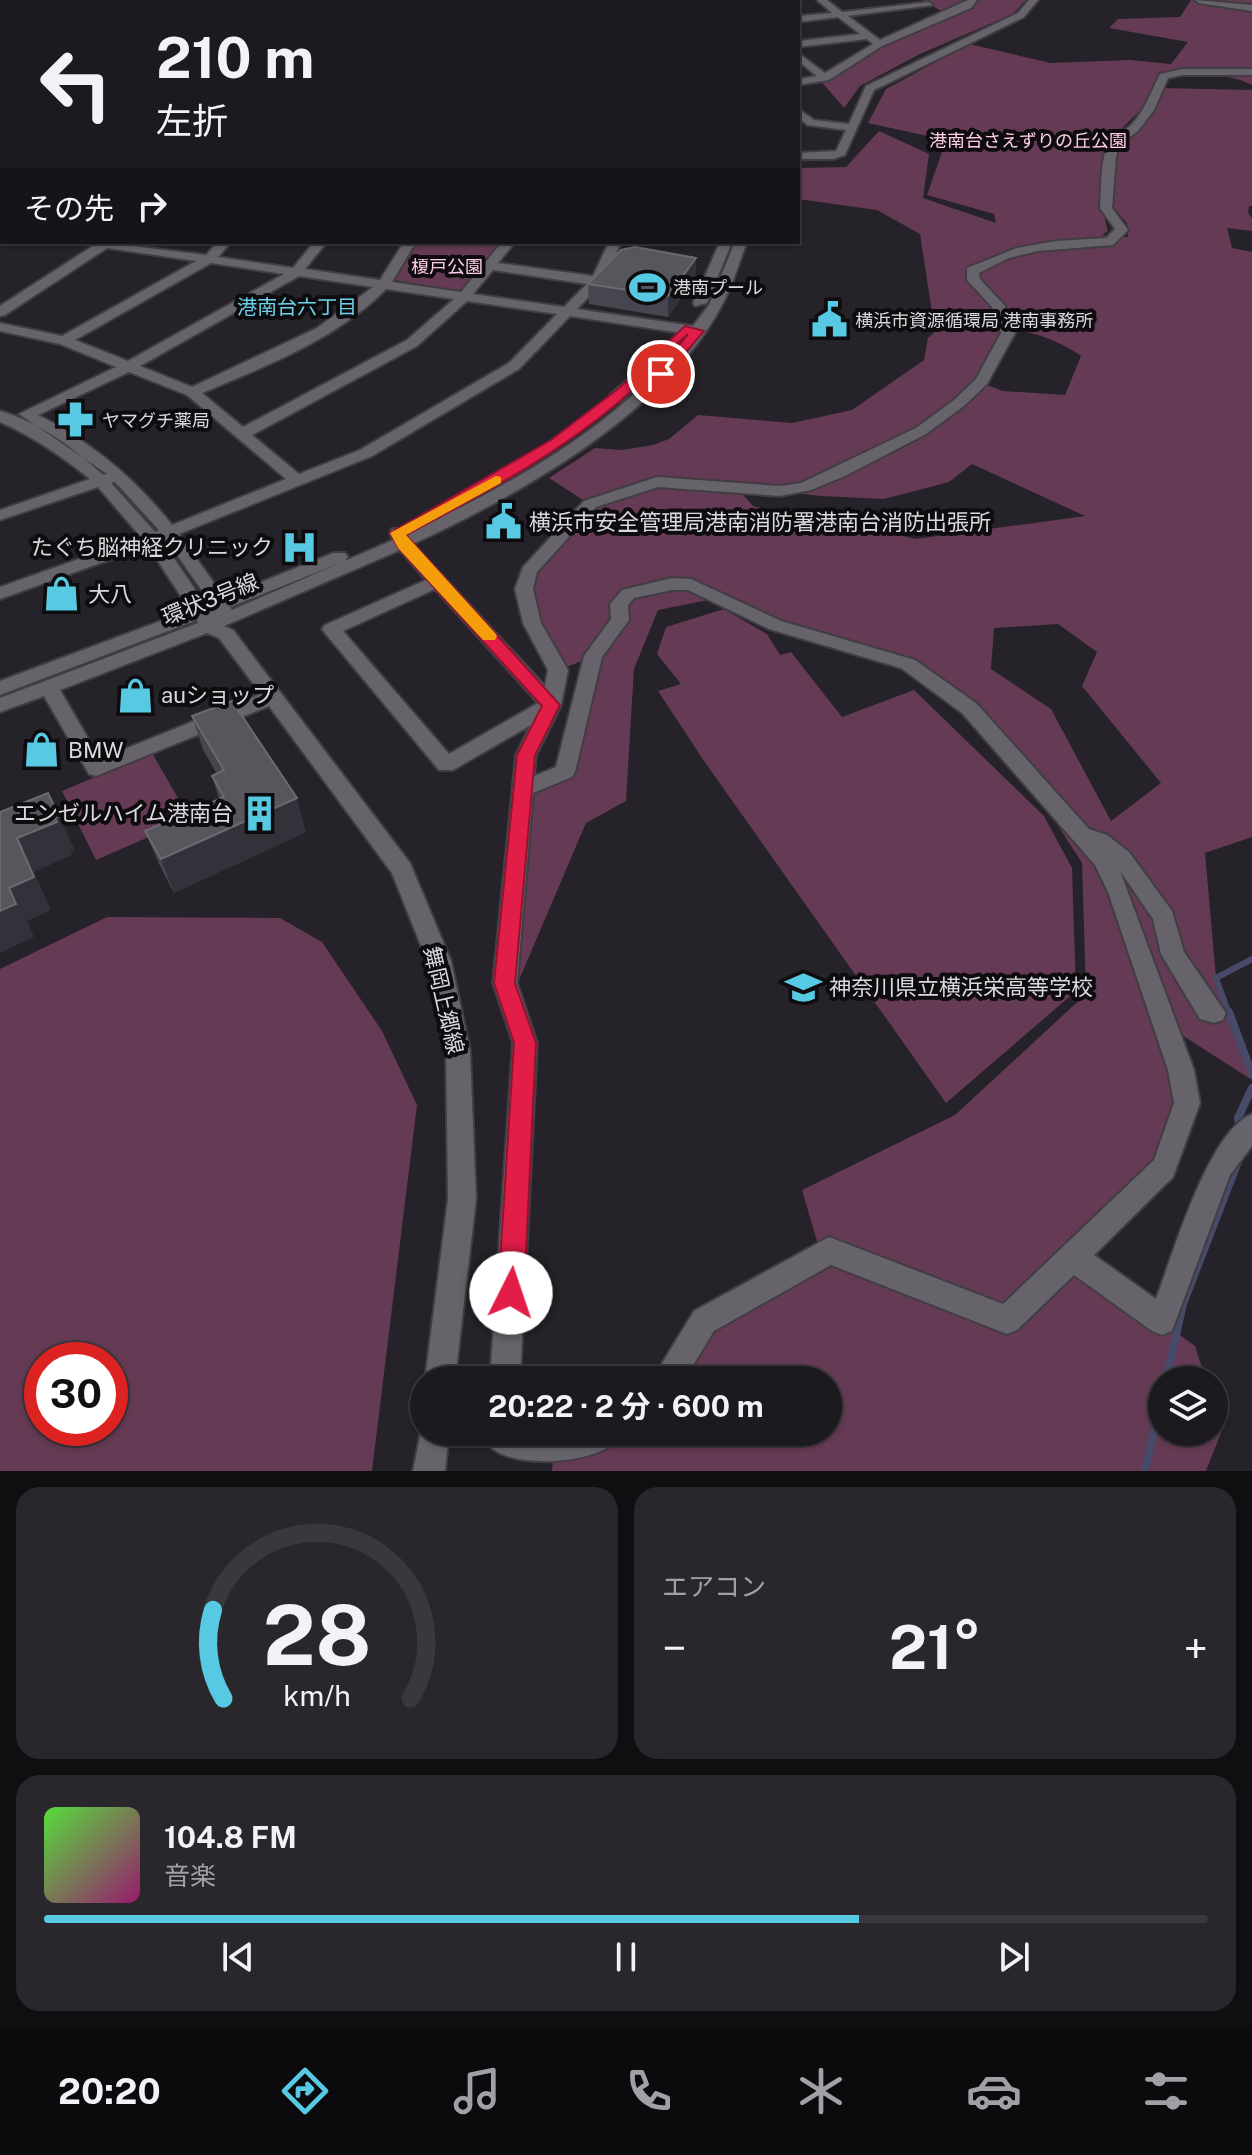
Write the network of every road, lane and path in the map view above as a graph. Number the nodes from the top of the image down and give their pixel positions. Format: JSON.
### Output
{"nodes":[{"id":1,"x":821,"y":0,"type":"edge"},
{"id":2,"x":973,"y":0,"type":"edge"},
{"id":3,"x":1034,"y":0,"type":"edge"},
{"id":4,"x":1199,"y":0,"type":"edge"},
{"id":5,"x":926,"y":2,"type":"edge"},
{"id":6,"x":1252,"y":8,"type":"edge"},
{"id":7,"x":840,"y":14,"type":"junction"},
{"id":8,"x":948,"y":15,"type":"junction"},
{"id":9,"x":800,"y":19,"type":"edge"},
{"id":10,"x":869,"y":36,"type":"junction"},
{"id":11,"x":800,"y":44,"type":"edge"},
{"id":12,"x":879,"y":44,"type":"junction"},
{"id":13,"x":800,"y":58,"type":"edge"},
{"id":14,"x":1252,"y":72,"type":"edge"},
{"id":15,"x":825,"y":78,"type":"junction"},
{"id":16,"x":800,"y":82,"type":"edge"},
{"id":17,"x":800,"y":114,"type":"edge"},
{"id":18,"x":851,"y":127,"type":"junction"},
{"id":19,"x":800,"y":156,"type":"edge"},
{"id":20,"x":105,"y":244,"type":"edge"},
{"id":21,"x":122,"y":244,"type":"edge"},
{"id":22,"x":223,"y":244,"type":"edge"},
{"id":23,"x":319,"y":244,"type":"edge"},
{"id":24,"x":409,"y":244,"type":"edge"},
{"id":25,"x":507,"y":244,"type":"edge"},
{"id":26,"x":614,"y":244,"type":"edge"},
{"id":27,"x":725,"y":244,"type":"edge"},
{"id":28,"x":740,"y":244,"type":"edge"},
{"id":29,"x":152,"y":246,"type":"edge"},
{"id":30,"x":209,"y":259,"type":"junction"},
{"id":31,"x":490,"y":266,"type":"junction"},
{"id":32,"x":295,"y":273,"type":"junction"},
{"id":33,"x":597,"y":281,"type":"junction"},
{"id":34,"x":384,"y":285,"type":"junction"},
{"id":35,"x":464,"y":297,"type":"junction"},
{"id":36,"x":0,"y":312,"type":"edge"},
{"id":37,"x":566,"y":312,"type":"junction"},
{"id":38,"x":0,"y":327,"type":"edge"},
{"id":39,"x":691,"y":330,"type":"junction"},
{"id":40,"x":64,"y":341,"type":"junction"},
{"id":41,"x":128,"y":367,"type":"junction"},
{"id":42,"x":192,"y":392,"type":"junction"},
{"id":43,"x":0,"y":403,"type":"edge"},
{"id":44,"x":27,"y":414,"type":"junction"},
{"id":45,"x":0,"y":416,"type":"edge"},
{"id":46,"x":243,"y":433,"type":"junction"},
{"id":47,"x":110,"y":478,"type":"junction"},
{"id":48,"x":296,"y":480,"type":"junction"},
{"id":49,"x":0,"y":515,"type":"edge"},
{"id":50,"x":160,"y":536,"type":"junction"},
{"id":51,"x":401,"y":539,"type":"junction"},
{"id":52,"x":438,"y":581,"type":"junction"},
{"id":53,"x":0,"y":593,"type":"edge"},
{"id":54,"x":218,"y":620,"type":"junction"},
{"id":55,"x":49,"y":687,"type":"junction"},
{"id":56,"x":0,"y":688,"type":"edge"},
{"id":57,"x":274,"y":696,"type":"junction"},
{"id":58,"x":0,"y":705,"type":"edge"},
{"id":59,"x":551,"y":705,"type":"junction"},
{"id":60,"x":522,"y":789,"type":"junction"},
{"id":61,"x":1081,"y":834,"type":"junction"},
{"id":62,"x":1214,"y":1013,"type":"dead end"},
{"id":63,"x":1252,"y":1126,"type":"edge"},
{"id":64,"x":1071,"y":1256,"type":"junction"},
{"id":65,"x":442,"y":1366,"type":"edge"},
{"id":66,"x":506,"y":1366,"type":"edge"},
{"id":67,"x":676,"y":1366,"type":"edge"},
{"id":68,"x":432,"y":1446,"type":"edge"},
{"id":69,"x":506,"y":1446,"type":"edge"},
{"id":70,"x":581,"y":1446,"type":"edge"},
{"id":71,"x":429,"y":1471,"type":"edge"}],
"edges":[{"from":1,"to":7,"type":"street"},
{"from":2,"to":8,"type":"street"},
{"from":3,"to":18,"type":"street"},
{"from":4,"to":6,"type":"street"},
{"from":5,"to":7,"type":"street"},
{"from":5,"to":8,"type":"street"},
{"from":7,"to":9,"type":"street"},
{"from":7,"to":10,"type":"street"},
{"from":8,"to":12,"type":"street"},
{"from":10,"to":11,"type":"street"},
{"from":10,"to":12,"type":"street"},
{"from":12,"to":15,"type":"street"},
{"from":13,"to":15,"type":"street"},
{"from":14,"to":59,"type":"street"},
{"from":15,"to":16,"type":"street"},
{"from":17,"to":18,"type":"street"},
{"from":18,"to":19,"type":"street"},
{"from":20,"to":36,"type":"street"},
{"from":21,"to":29,"type":"street"},
{"from":22,"to":30,"type":"street"},
{"from":23,"to":32,"type":"street"},
{"from":24,"to":34,"type":"street"},
{"from":25,"to":31,"type":"street"},
{"from":26,"to":33,"type":"street"},
{"from":27,"to":39,"type":"street","name":"環状3号線"},
{"from":28,"to":39,"type":"street","name":"環状3号線"},
{"from":29,"to":30,"type":"street"},
{"from":30,"to":32,"type":"street"},
{"from":30,"to":40,"type":"street"},
{"from":31,"to":33,"type":"street"},
{"from":31,"to":35,"type":"street"},
{"from":32,"to":34,"type":"street"},
{"from":32,"to":41,"type":"street"},
{"from":33,"to":37,"type":"street"},
{"from":34,"to":35,"type":"street"},
{"from":34,"to":42,"type":"street"},
{"from":35,"to":37,"type":"street"},
{"from":35,"to":46,"type":"street"},
{"from":37,"to":39,"type":"street"},
{"from":37,"to":48,"type":"street"},
{"from":38,"to":40,"type":"street"},
{"from":39,"to":51,"type":"street","name":"環状3号線"},
{"from":40,"to":41,"type":"street"},
{"from":41,"to":42,"type":"street"},
{"from":41,"to":44,"type":"street"},
{"from":42,"to":46,"type":"street"},
{"from":43,"to":44,"type":"street","name":"舞岡上郷線"},
{"from":44,"to":47,"type":"street","name":"舞岡上郷線"},
{"from":45,"to":47,"type":"street","name":"舞岡上郷線"},
{"from":46,"to":48,"type":"street"},
{"from":47,"to":49,"type":"street"},
{"from":47,"to":50,"type":"street","name":"舞岡上郷線"},
{"from":48,"to":50,"type":"street"},
{"from":50,"to":53,"type":"street"},
{"from":50,"to":54,"type":"street","name":"舞岡上郷線"},
{"from":51,"to":52,"type":"street"},
{"from":51,"to":54,"type":"street","name":"環状3号線"},
{"from":52,"to":59,"type":"street"},
{"from":52,"to":59,"type":"street"},
{"from":54,"to":55,"type":"street","name":"環状3号線"},
{"from":54,"to":56,"type":"street","name":"環状3号線"},
{"from":54,"to":57,"type":"street","name":"舞岡上郷線"},
{"from":55,"to":57,"type":"street"},
{"from":55,"to":58,"type":"street","name":"環状3号線"},
{"from":57,"to":65,"type":"street","name":"舞岡上郷線"},
{"from":59,"to":60,"type":"street"},
{"from":60,"to":61,"type":"street"},
{"from":60,"to":66,"type":"street"},
{"from":61,"to":62,"type":"street"},
{"from":61,"to":64,"type":"street"},
{"from":63,"to":64,"type":"street"},
{"from":64,"to":67,"type":"street"},
{"from":68,"to":71,"type":"street"},
{"from":69,"to":70,"type":"street"}]}
